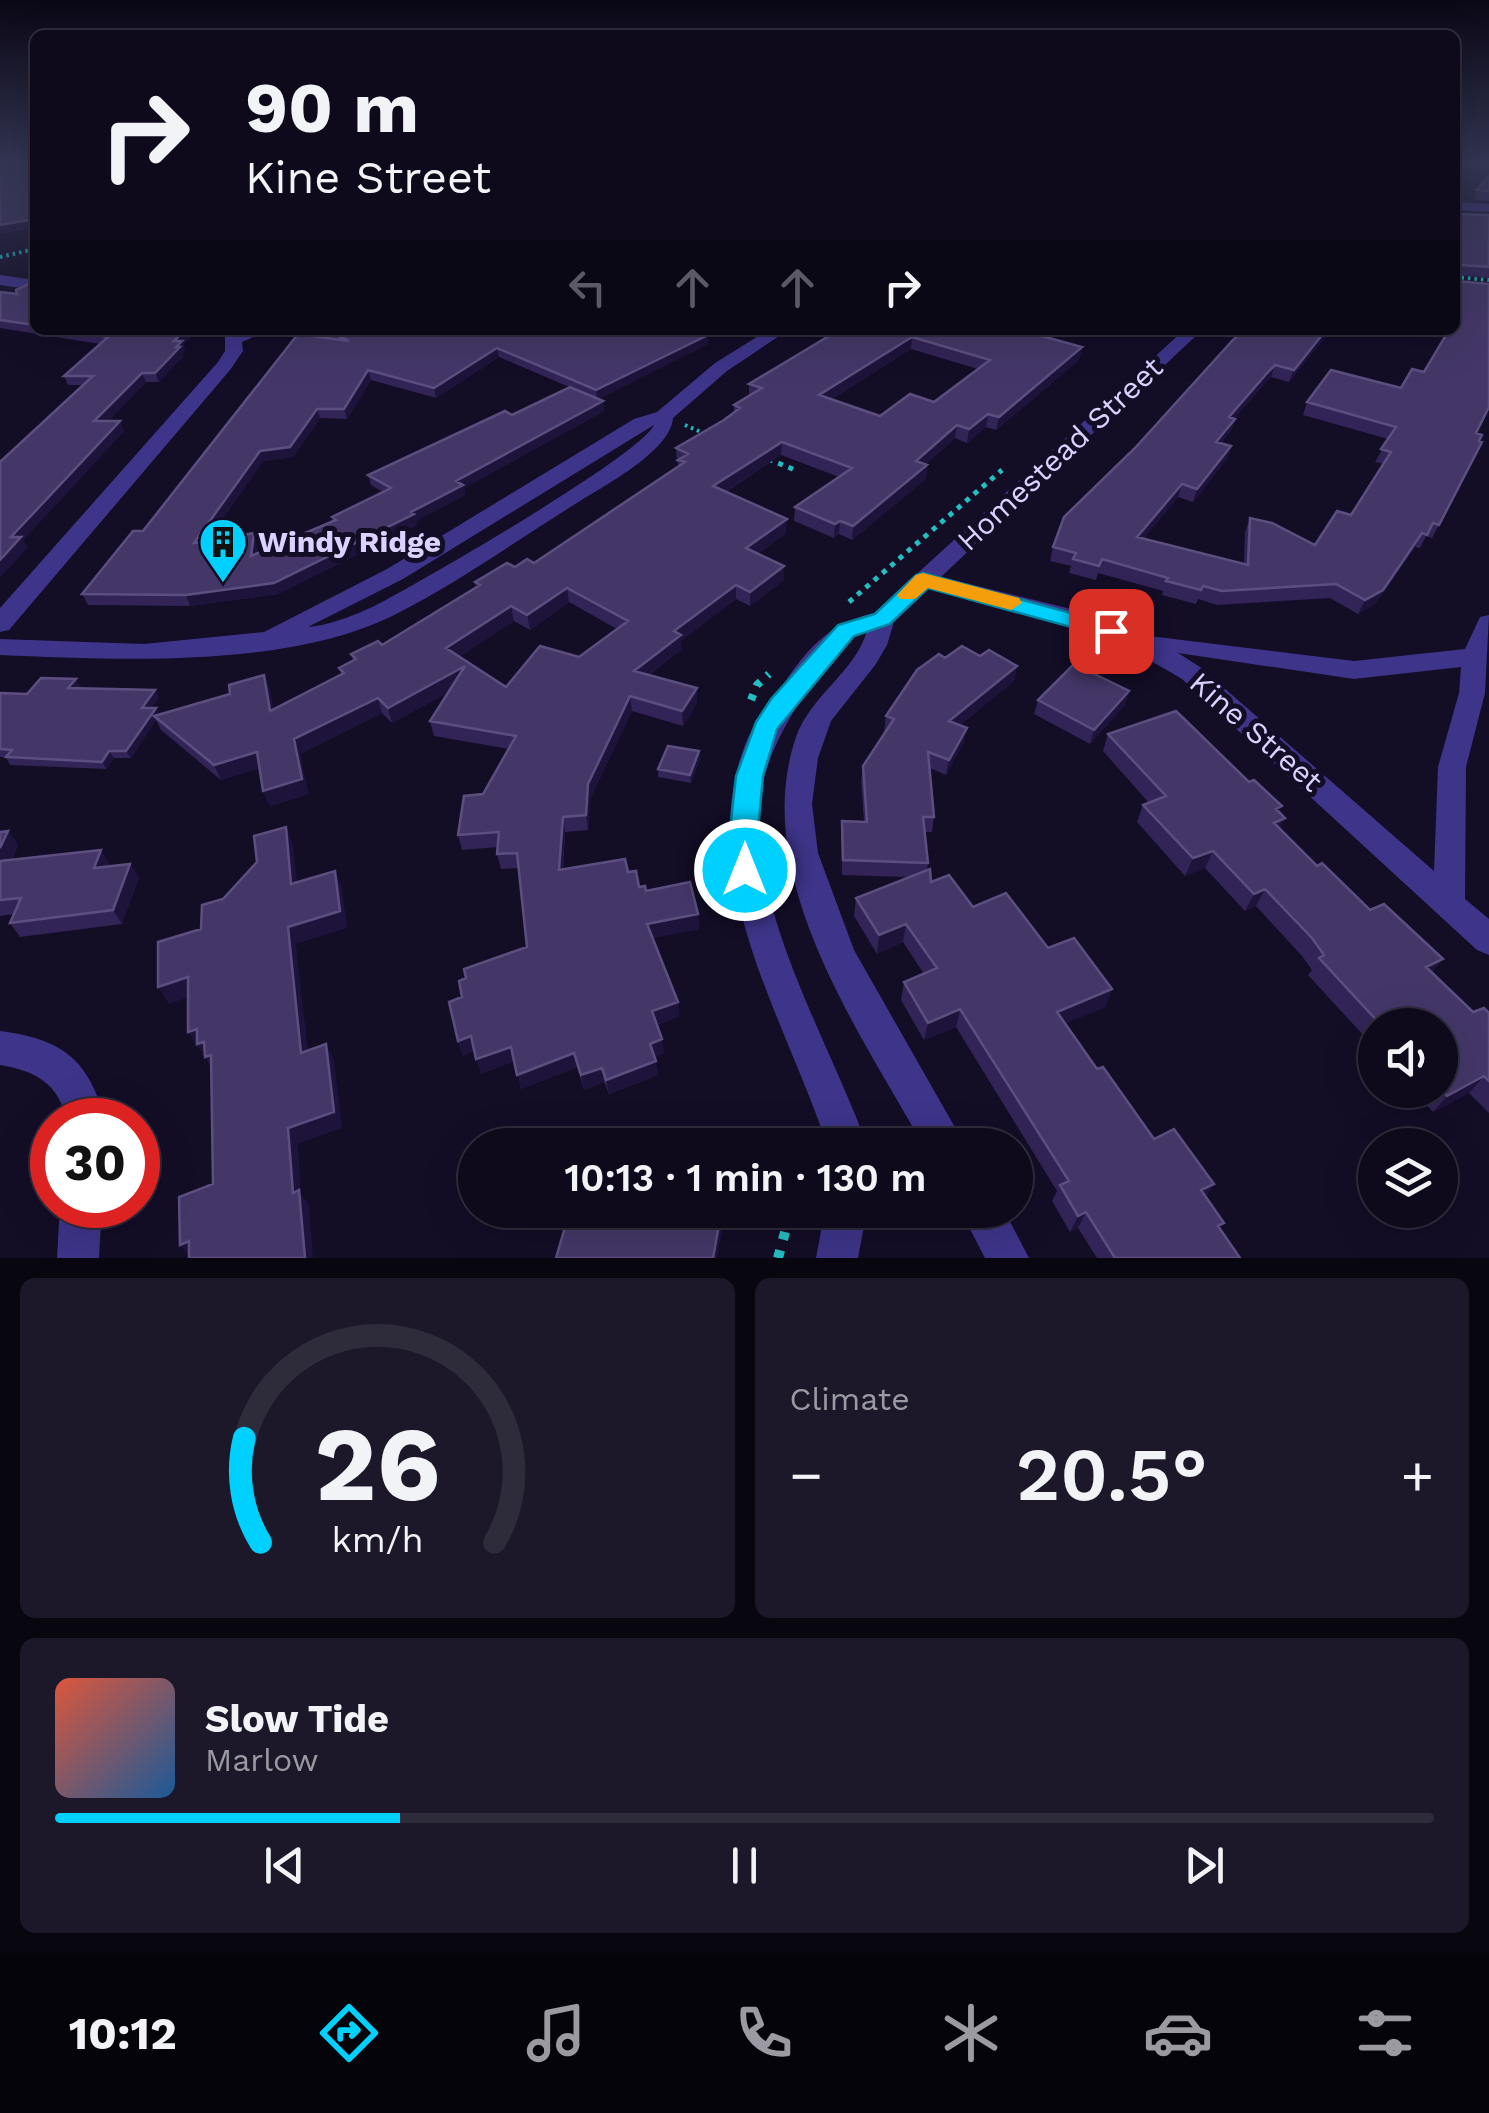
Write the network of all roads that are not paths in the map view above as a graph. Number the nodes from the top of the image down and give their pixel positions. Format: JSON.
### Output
{"nodes":[{"id":1,"x":0,"y":280,"type":"edge"},
{"id":2,"x":30,"y":284,"type":"edge"},
{"id":3,"x":234,"y":335,"type":"edge"},
{"id":4,"x":772,"y":335,"type":"edge"},
{"id":5,"x":1189,"y":335,"type":"edge"},
{"id":6,"x":923,"y":580,"type":"junction"},
{"id":7,"x":882,"y":619,"type":"junction"},
{"id":8,"x":1489,"y":623,"type":"edge"},
{"id":9,"x":0,"y":624,"type":"edge"},
{"id":10,"x":1138,"y":640,"type":"junction"},
{"id":11,"x":0,"y":647,"type":"edge"},
{"id":12,"x":1476,"y":656,"type":"junction"},
{"id":13,"x":1449,"y":904,"type":"junction"},
{"id":14,"x":1489,"y":940,"type":"edge"},
{"id":15,"x":0,"y":1048,"type":"edge"},
{"id":16,"x":82,"y":1098,"type":"edge"},
{"id":17,"x":841,"y":1128,"type":"edge"},
{"id":18,"x":936,"y":1128,"type":"edge"},
{"id":19,"x":80,"y":1228,"type":"edge"},
{"id":20,"x":843,"y":1228,"type":"edge"},
{"id":21,"x":991,"y":1228,"type":"edge"},
{"id":22,"x":78,"y":1258,"type":"edge"},
{"id":23,"x":837,"y":1258,"type":"edge"},
{"id":24,"x":1007,"y":1258,"type":"edge"}],
"edges":[{"from":1,"to":2,"type":"street"},
{"from":3,"to":9,"type":"street"},
{"from":4,"to":11,"type":"street"},
{"from":5,"to":6,"type":"street","name":"Homestead Street"},
{"from":6,"to":7,"type":"street","name":"Homestead Street"},
{"from":6,"to":10,"type":"street","name":"Kine Street"},
{"from":7,"to":17,"type":"street","name":"Homestead Street"},
{"from":7,"to":18,"type":"street","name":"Homestead Street"},
{"from":8,"to":12,"type":"street"},
{"from":10,"to":12,"type":"street"},
{"from":10,"to":13,"type":"street","name":"Kine Street"},
{"from":12,"to":13,"type":"street"},
{"from":13,"to":14,"type":"street","name":"Kine Street"},
{"from":15,"to":16,"type":"street"},
{"from":19,"to":22,"type":"street"},
{"from":20,"to":23,"type":"street"},
{"from":21,"to":24,"type":"street"}]}
